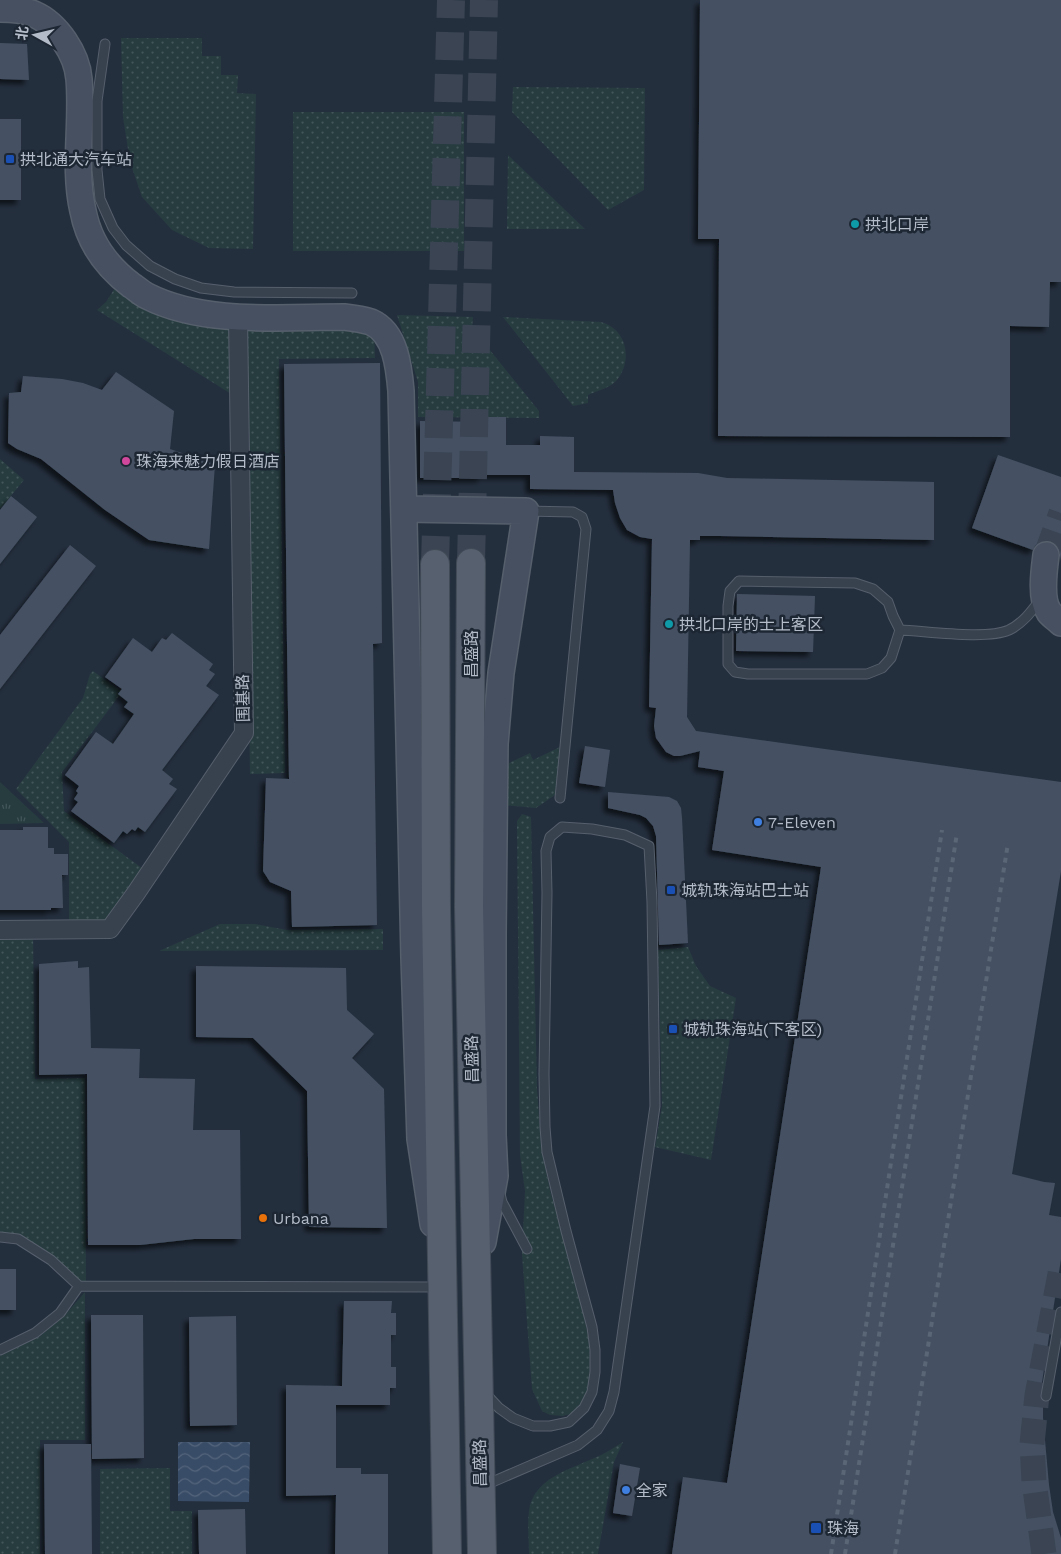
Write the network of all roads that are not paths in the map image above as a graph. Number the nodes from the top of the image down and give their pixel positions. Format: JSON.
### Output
{"nodes":[{"id":1,"x":0,"y":9,"type":"edge"},
{"id":2,"x":105,"y":44,"type":"dead end"},
{"id":3,"x":352,"y":293,"type":"dead end"},
{"id":4,"x":238,"y":317,"type":"junction"},
{"id":5,"x":404,"y":509,"type":"junction"},
{"id":6,"x":526,"y":511,"type":"junction"},
{"id":7,"x":1046,"y":555,"type":"tunnel mouth"},
{"id":8,"x":472,"y":563,"type":"tunnel mouth"},
{"id":9,"x":435,"y":564,"type":"tunnel mouth"},
{"id":10,"x":1044,"y":594,"type":"junction"},
{"id":11,"x":1061,"y":623,"type":"edge"},
{"id":12,"x":900,"y":630,"type":"junction"},
{"id":13,"x":560,"y":798,"type":"dead end"},
{"id":14,"x":0,"y":930,"type":"edge"},
{"id":15,"x":495,"y":1176,"type":"junction"},
{"id":16,"x":0,"y":1237,"type":"edge"},
{"id":17,"x":527,"y":1249,"type":"dead end"},
{"id":18,"x":476,"y":1276,"type":"junction"},
{"id":19,"x":442,"y":1283,"type":"junction"},
{"id":20,"x":79,"y":1286,"type":"junction"},
{"id":21,"x":1061,"y":1312,"type":"edge"},
{"id":22,"x":0,"y":1350,"type":"edge"},
{"id":23,"x":479,"y":1386,"type":"junction"},
{"id":24,"x":1046,"y":1396,"type":"dead end"},
{"id":25,"x":481,"y":1488,"type":"junction"},
{"id":26,"x":447,"y":1554,"type":"edge"},
{"id":27,"x":482,"y":1554,"type":"edge"}],
"edges":[{"from":1,"to":4,"type":"street"},
{"from":2,"to":3,"type":"lane"},
{"from":4,"to":5,"type":"street"},
{"from":4,"to":14,"type":"street","name":"围基路"},
{"from":5,"to":6,"type":"street"},
{"from":5,"to":19,"type":"street"},
{"from":6,"to":13,"type":"lane"},
{"from":6,"to":15,"type":"street"},
{"from":7,"to":10,"type":"street"},
{"from":8,"to":18,"type":"main road","name":"昌盛路"},
{"from":9,"to":19,"type":"main road","name":"昌盛路"},
{"from":10,"to":11,"type":"street"},
{"from":10,"to":12,"type":"lane"},
{"from":12,"to":12,"type":"lane"},
{"from":15,"to":17,"type":"lane"},
{"from":15,"to":18,"type":"street"},
{"from":16,"to":20,"type":"lane"},
{"from":18,"to":23,"type":"main road","name":"昌盛路"},
{"from":19,"to":20,"type":"lane"},
{"from":19,"to":26,"type":"main road","name":"昌盛路"},
{"from":20,"to":22,"type":"lane"},
{"from":21,"to":24,"type":"lane"},
{"from":23,"to":25,"type":"main road","name":"昌盛路"},
{"from":23,"to":25,"type":"lane"},
{"from":25,"to":27,"type":"main road","name":"昌盛路"}]}
